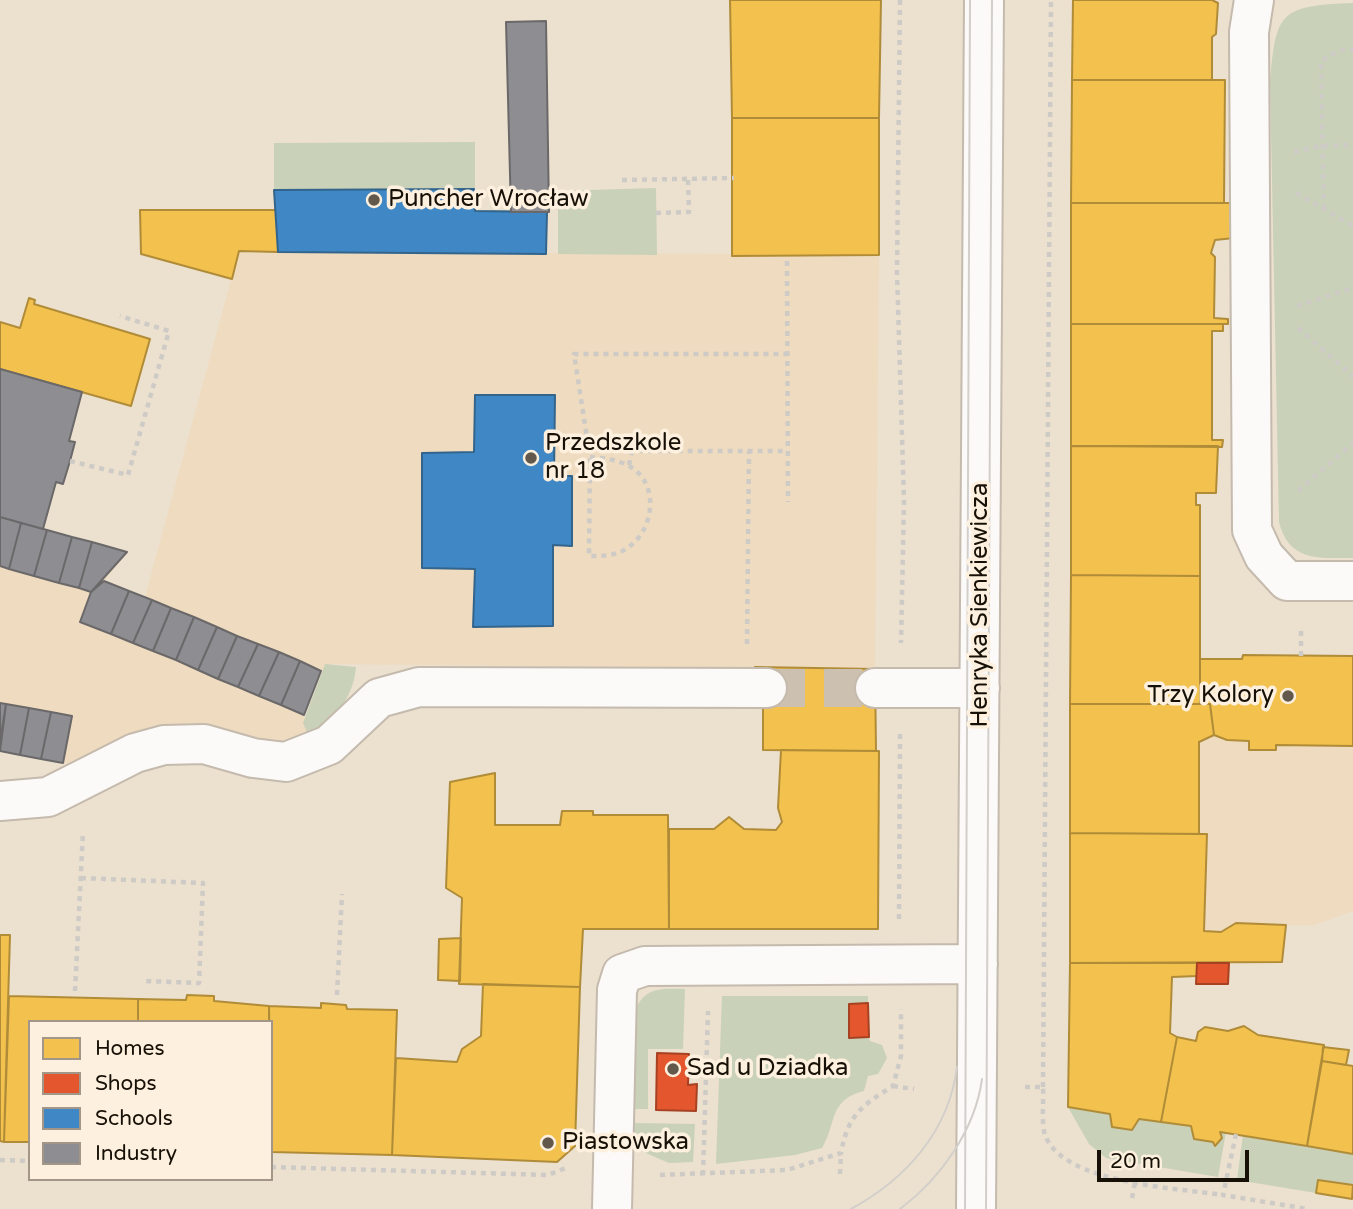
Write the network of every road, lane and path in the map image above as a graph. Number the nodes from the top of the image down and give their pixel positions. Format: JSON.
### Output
{"nodes":[{"id":1,"x":900,"y":0,"type":"edge"},
{"id":2,"x":984,"y":0,"type":"edge"},
{"id":3,"x":1051,"y":0,"type":"edge"},
{"id":4,"x":1254,"y":0,"type":"edge"},
{"id":5,"x":1353,"y":50,"type":"edge"},
{"id":6,"x":1353,"y":145,"type":"edge"},
{"id":7,"x":1321,"y":146,"type":"junction"},
{"id":8,"x":734,"y":178,"type":"dead end"},
{"id":9,"x":688,"y":179,"type":"junction"},
{"id":10,"x":622,"y":180,"type":"dead end"},
{"id":11,"x":1324,"y":210,"type":"dead end"},
{"id":12,"x":656,"y":213,"type":"dead end"},
{"id":13,"x":787,"y":261,"type":"dead end"},
{"id":14,"x":1353,"y":288,"type":"edge"},
{"id":15,"x":1265,"y":311,"type":"junction"},
{"id":16,"x":120,"y":316,"type":"dead end"},
{"id":17,"x":787,"y":354,"type":"junction"},
{"id":18,"x":1353,"y":376,"type":"edge"},
{"id":19,"x":1353,"y":443,"type":"edge"},
{"id":20,"x":749,"y":451,"type":"junction"},
{"id":21,"x":787,"y":451,"type":"junction"},
{"id":22,"x":590,"y":457,"type":"junction"},
{"id":23,"x":70,"y":461,"type":"dead end"},
{"id":24,"x":629,"y":465,"type":"junction"},
{"id":25,"x":788,"y":502,"type":"dead end"},
{"id":26,"x":1252,"y":530,"type":"junction"},
{"id":27,"x":1353,"y":581,"type":"edge"},
{"id":28,"x":747,"y":649,"type":"dead end"},
{"id":29,"x":767,"y":688,"type":"tunnel mouth"},
{"id":30,"x":888,"y":688,"type":"junction"},
{"id":31,"x":980,"y":688,"type":"junction"},
{"id":32,"x":83,"y":782,"type":"junction"},
{"id":33,"x":0,"y":801,"type":"edge"},
{"id":34,"x":81,"y":878,"type":"junction"},
{"id":35,"x":342,"y":894,"type":"dead end"},
{"id":36,"x":899,"y":924,"type":"dead end"},
{"id":37,"x":978,"y":964,"type":"junction"},
{"id":38,"x":146,"y":981,"type":"dead end"},
{"id":39,"x":75,"y":990,"type":"dead end"},
{"id":40,"x":337,"y":995,"type":"dead end"},
{"id":41,"x":901,"y":1002,"type":"dead end"},
{"id":42,"x":708,"y":1004,"type":"dead end"},
{"id":43,"x":893,"y":1086,"type":"junction"},
{"id":44,"x":1025,"y":1087,"type":"dead end"},
{"id":45,"x":1043,"y":1087,"type":"junction"},
{"id":46,"x":914,"y":1089,"type":"dead end"},
{"id":47,"x":1236,"y":1134,"type":"dead end"},
{"id":48,"x":841,"y":1153,"type":"junction"},
{"id":49,"x":0,"y":1160,"type":"edge"},
{"id":50,"x":28,"y":1161,"type":"edge"},
{"id":51,"x":572,"y":1165,"type":"dead end"},
{"id":52,"x":273,"y":1167,"type":"edge"},
{"id":53,"x":649,"y":1170,"type":"dead end"},
{"id":54,"x":704,"y":1174,"type":"junction"},
{"id":55,"x":840,"y":1174,"type":"dead end"},
{"id":56,"x":1135,"y":1182,"type":"junction"},
{"id":57,"x":1223,"y":1195,"type":"junction"},
{"id":58,"x":1132,"y":1198,"type":"dead end"},
{"id":59,"x":612,"y":1209,"type":"edge"},
{"id":60,"x":976,"y":1209,"type":"edge"},
{"id":61,"x":1308,"y":1209,"type":"edge"}],
"edges":[{"from":1,"to":30,"type":"path"},
{"from":2,"to":31,"type":"street","name":"Henryka Sienkiewicza"},
{"from":3,"to":45,"type":"path"},
{"from":4,"to":15,"type":"street"},
{"from":5,"to":7,"type":"path"},
{"from":6,"to":7,"type":"path"},
{"from":7,"to":11,"type":"path"},
{"from":8,"to":9,"type":"path"},
{"from":9,"to":10,"type":"path"},
{"from":9,"to":12,"type":"path"},
{"from":13,"to":17,"type":"path"},
{"from":14,"to":15,"type":"path"},
{"from":15,"to":18,"type":"path"},
{"from":15,"to":26,"type":"street"},
{"from":16,"to":23,"type":"path"},
{"from":17,"to":21,"type":"path"},
{"from":17,"to":22,"type":"path"},
{"from":19,"to":26,"type":"path"},
{"from":20,"to":21,"type":"path"},
{"from":20,"to":24,"type":"path"},
{"from":20,"to":28,"type":"path"},
{"from":21,"to":25,"type":"path"},
{"from":22,"to":24,"type":"path"},
{"from":22,"to":24,"type":"path"},
{"from":26,"to":27,"type":"street"},
{"from":29,"to":32,"type":"street"},
{"from":30,"to":31,"type":"street"},
{"from":30,"to":36,"type":"path"},
{"from":31,"to":37,"type":"street","name":"Henryka Sienkiewicza"},
{"from":32,"to":33,"type":"street"},
{"from":32,"to":34,"type":"path"},
{"from":34,"to":38,"type":"path"},
{"from":34,"to":39,"type":"path"},
{"from":35,"to":40,"type":"path"},
{"from":37,"to":59,"type":"street"},
{"from":37,"to":60,"type":"street","name":"Henryka Sienkiewicza"},
{"from":41,"to":43,"type":"path"},
{"from":42,"to":54,"type":"path"},
{"from":43,"to":46,"type":"path"},
{"from":43,"to":48,"type":"path"},
{"from":44,"to":45,"type":"path"},
{"from":45,"to":56,"type":"path"},
{"from":47,"to":57,"type":"path"},
{"from":48,"to":54,"type":"path"},
{"from":48,"to":55,"type":"path"},
{"from":49,"to":50,"type":"path"},
{"from":51,"to":52,"type":"path"},
{"from":53,"to":54,"type":"path"},
{"from":56,"to":57,"type":"path"},
{"from":56,"to":58,"type":"path"},
{"from":57,"to":61,"type":"path"}]}
